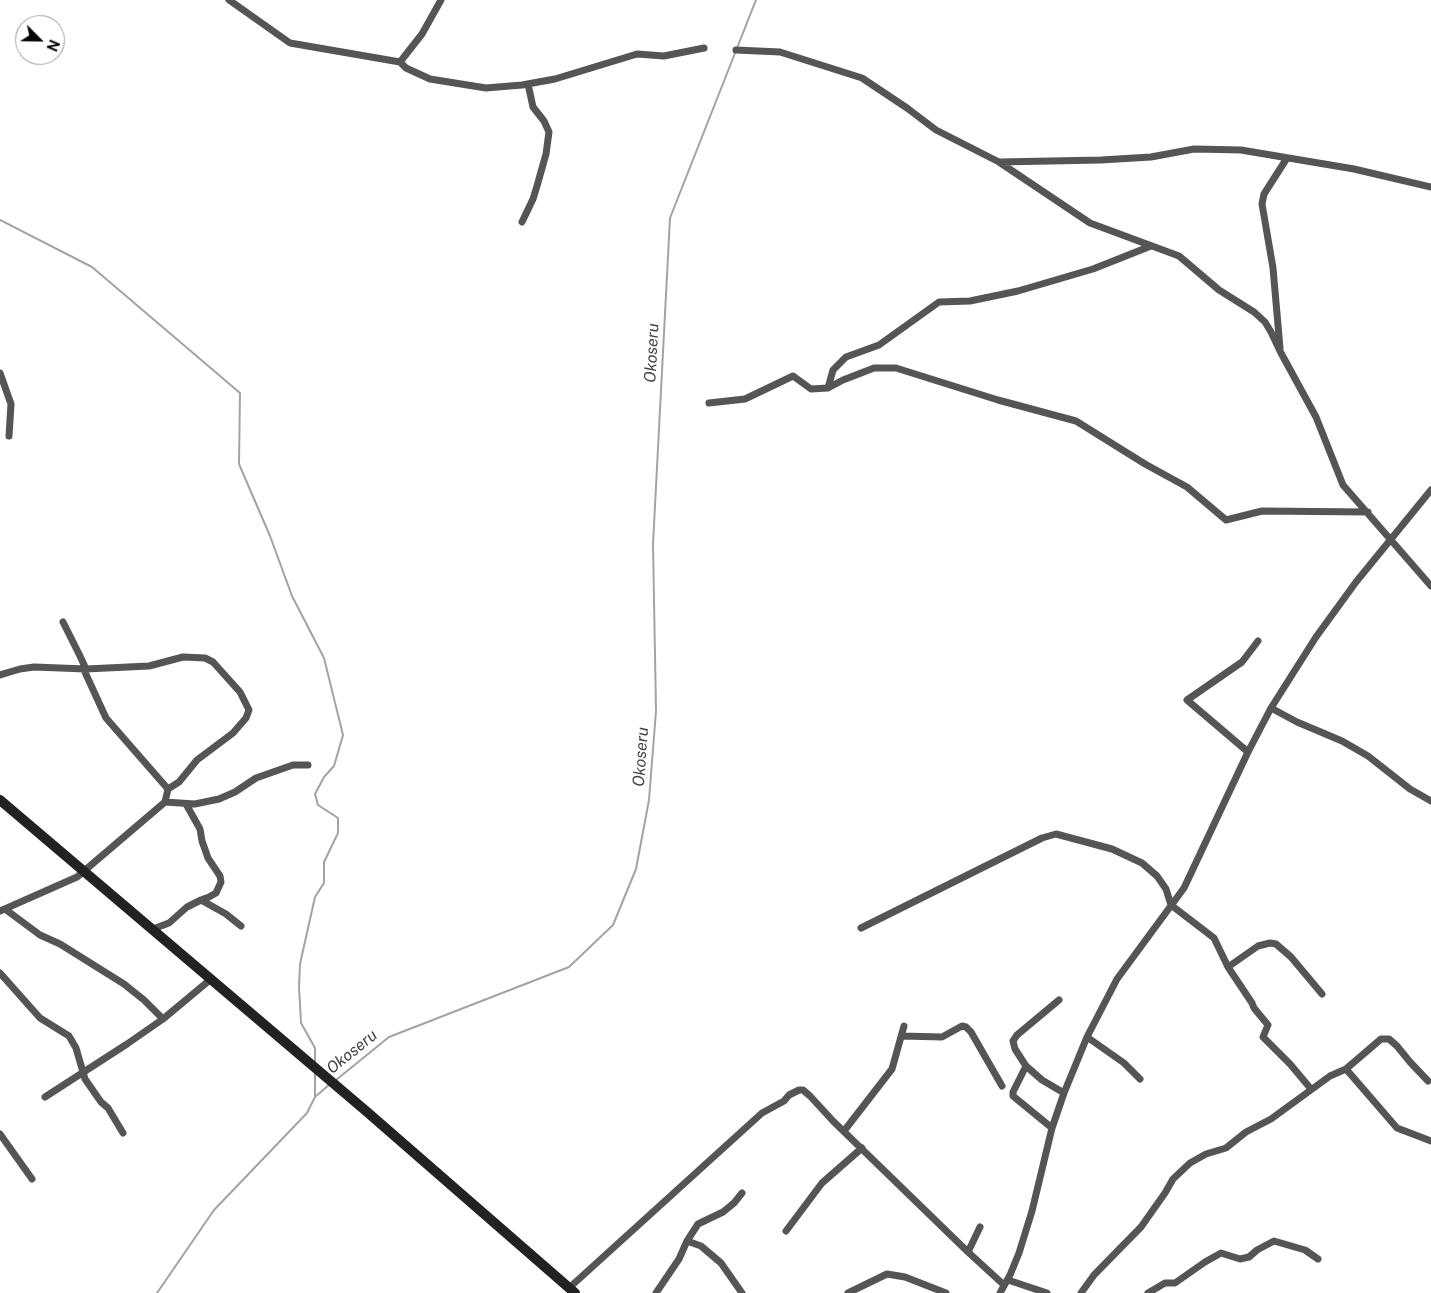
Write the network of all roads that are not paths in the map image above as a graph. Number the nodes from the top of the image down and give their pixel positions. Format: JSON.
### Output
{"nodes":[{"id":1,"x":228,"y":0,"type":"edge"},
{"id":2,"x":441,"y":0,"type":"edge"},
{"id":3,"x":704,"y":48,"type":"dead end"},
{"id":4,"x":736,"y":50,"type":"dead end"},
{"id":5,"x":400,"y":62,"type":"junction"},
{"id":6,"x":528,"y":84,"type":"junction"},
{"id":7,"x":1287,"y":158,"type":"junction"},
{"id":8,"x":999,"y":162,"type":"junction"},
{"id":9,"x":1431,"y":187,"type":"edge"},
{"id":10,"x":522,"y":222,"type":"dead end"},
{"id":11,"x":1151,"y":246,"type":"junction"},
{"id":12,"x":1281,"y":353,"type":"junction"},
{"id":13,"x":0,"y":373,"type":"edge"},
{"id":14,"x":828,"y":388,"type":"junction"},
{"id":15,"x":3,"y":393,"type":"edge"},
{"id":16,"x":709,"y":403,"type":"dead end"},
{"id":17,"x":9,"y":436,"type":"dead end"},
{"id":18,"x":1431,"y":490,"type":"edge"},
{"id":19,"x":1368,"y":512,"type":"junction"},
{"id":20,"x":1391,"y":540,"type":"junction"},
{"id":21,"x":1431,"y":586,"type":"edge"},
{"id":22,"x":63,"y":622,"type":"dead end"},
{"id":23,"x":1258,"y":641,"type":"dead end"},
{"id":24,"x":86,"y":669,"type":"junction"},
{"id":25,"x":0,"y":675,"type":"edge"},
{"id":26,"x":1271,"y":708,"type":"junction"},
{"id":27,"x":1248,"y":752,"type":"junction"},
{"id":28,"x":308,"y":765,"type":"dead end"},
{"id":29,"x":168,"y":789,"type":"junction"},
{"id":30,"x":0,"y":800,"type":"edge"},
{"id":31,"x":1431,"y":801,"type":"edge"},
{"id":32,"x":165,"y":802,"type":"junction"},
{"id":33,"x":186,"y":804,"type":"junction"},
{"id":34,"x":85,"y":871,"type":"junction"},
{"id":35,"x":201,"y":900,"type":"junction"},
{"id":36,"x":1171,"y":905,"type":"junction"},
{"id":37,"x":2,"y":910,"type":"edge"},
{"id":38,"x":241,"y":926,"type":"dead end"},
{"id":39,"x":861,"y":928,"type":"dead end"},
{"id":40,"x":153,"y":929,"type":"junction"},
{"id":41,"x":1228,"y":967,"type":"junction"},
{"id":42,"x":0,"y":973,"type":"edge"},
{"id":43,"x":211,"y":979,"type":"junction"},
{"id":44,"x":1322,"y":994,"type":"dead end"},
{"id":45,"x":1059,"y":1000,"type":"dead end"},
{"id":46,"x":163,"y":1019,"type":"junction"},
{"id":47,"x":904,"y":1026,"type":"dead end"},
{"id":48,"x":902,"y":1036,"type":"junction"},
{"id":49,"x":1087,"y":1037,"type":"junction"},
{"id":50,"x":1026,"y":1066,"type":"junction"},
{"id":51,"x":1346,"y":1069,"type":"junction"},
{"id":52,"x":83,"y":1072,"type":"junction"},
{"id":53,"x":1140,"y":1079,"type":"dead end"},
{"id":54,"x":1428,"y":1081,"type":"dead end"},
{"id":55,"x":1002,"y":1086,"type":"dead end"},
{"id":56,"x":1312,"y":1089,"type":"junction"},
{"id":57,"x":1064,"y":1093,"type":"junction"},
{"id":58,"x":45,"y":1097,"type":"dead end"},
{"id":59,"x":1052,"y":1128,"type":"junction"},
{"id":60,"x":844,"y":1131,"type":"junction"},
{"id":61,"x":123,"y":1133,"type":"dead end"},
{"id":62,"x":0,"y":1134,"type":"edge"},
{"id":63,"x":1431,"y":1141,"type":"edge"},
{"id":64,"x":862,"y":1148,"type":"junction"},
{"id":65,"x":32,"y":1179,"type":"dead end"},
{"id":66,"x":742,"y":1193,"type":"dead end"},
{"id":67,"x":980,"y":1227,"type":"dead end"},
{"id":68,"x":786,"y":1231,"type":"dead end"},
{"id":69,"x":687,"y":1241,"type":"junction"},
{"id":70,"x":968,"y":1252,"type":"junction"},
{"id":71,"x":1318,"y":1259,"type":"dead end"},
{"id":72,"x":1006,"y":1282,"type":"junction"},
{"id":73,"x":572,"y":1291,"type":"edge"},
{"id":74,"x":656,"y":1293,"type":"edge"},
{"id":75,"x":742,"y":1293,"type":"edge"},
{"id":76,"x":848,"y":1293,"type":"edge"},
{"id":77,"x":946,"y":1293,"type":"edge"},
{"id":78,"x":1000,"y":1293,"type":"edge"},
{"id":79,"x":1047,"y":1293,"type":"edge"},
{"id":80,"x":1081,"y":1293,"type":"edge"},
{"id":81,"x":1148,"y":1293,"type":"edge"}],
"edges":[{"from":1,"to":5,"type":"street"},
{"from":2,"to":5,"type":"street"},
{"from":3,"to":6,"type":"street"},
{"from":4,"to":8,"type":"street"},
{"from":5,"to":6,"type":"street"},
{"from":6,"to":10,"type":"street"},
{"from":7,"to":8,"type":"street"},
{"from":7,"to":9,"type":"street"},
{"from":7,"to":12,"type":"street"},
{"from":8,"to":11,"type":"street"},
{"from":11,"to":12,"type":"street"},
{"from":11,"to":14,"type":"street"},
{"from":12,"to":19,"type":"street"},
{"from":13,"to":15,"type":"street"},
{"from":14,"to":16,"type":"street"},
{"from":14,"to":19,"type":"street"},
{"from":15,"to":17,"type":"street"},
{"from":18,"to":20,"type":"street"},
{"from":19,"to":20,"type":"street"},
{"from":20,"to":21,"type":"street"},
{"from":20,"to":26,"type":"street"},
{"from":22,"to":24,"type":"street"},
{"from":23,"to":27,"type":"street"},
{"from":24,"to":25,"type":"street"},
{"from":24,"to":29,"type":"street"},
{"from":24,"to":29,"type":"street"},
{"from":26,"to":27,"type":"street"},
{"from":26,"to":31,"type":"street"},
{"from":27,"to":36,"type":"street"},
{"from":28,"to":33,"type":"street"},
{"from":29,"to":32,"type":"street"},
{"from":30,"to":34,"type":"street"},
{"from":32,"to":33,"type":"street"},
{"from":32,"to":34,"type":"street"},
{"from":33,"to":35,"type":"street"},
{"from":34,"to":37,"type":"street"},
{"from":34,"to":40,"type":"street"},
{"from":35,"to":38,"type":"street"},
{"from":35,"to":40,"type":"street"},
{"from":36,"to":39,"type":"street"},
{"from":36,"to":41,"type":"street"},
{"from":36,"to":49,"type":"street"},
{"from":37,"to":46,"type":"street"},
{"from":40,"to":43,"type":"street"},
{"from":41,"to":44,"type":"street"},
{"from":41,"to":56,"type":"street"},
{"from":42,"to":52,"type":"street"},
{"from":43,"to":46,"type":"street"},
{"from":43,"to":73,"type":"street"},
{"from":45,"to":50,"type":"street"},
{"from":46,"to":52,"type":"street"},
{"from":47,"to":48,"type":"street"},
{"from":48,"to":55,"type":"street"},
{"from":48,"to":60,"type":"street"},
{"from":49,"to":53,"type":"street"},
{"from":49,"to":57,"type":"street"},
{"from":50,"to":57,"type":"street"},
{"from":50,"to":59,"type":"street"},
{"from":51,"to":54,"type":"street"},
{"from":51,"to":56,"type":"street"},
{"from":51,"to":63,"type":"street"},
{"from":52,"to":58,"type":"street"},
{"from":52,"to":61,"type":"street"},
{"from":56,"to":80,"type":"street"},
{"from":57,"to":59,"type":"street"},
{"from":59,"to":72,"type":"street"},
{"from":60,"to":64,"type":"street"},
{"from":60,"to":73,"type":"street"},
{"from":62,"to":65,"type":"street"},
{"from":64,"to":68,"type":"street"},
{"from":64,"to":70,"type":"street"},
{"from":66,"to":69,"type":"street"},
{"from":67,"to":70,"type":"street"},
{"from":69,"to":74,"type":"street"},
{"from":69,"to":75,"type":"street"},
{"from":70,"to":72,"type":"street"},
{"from":71,"to":81,"type":"street"},
{"from":72,"to":78,"type":"street"},
{"from":72,"to":79,"type":"street"},
{"from":76,"to":77,"type":"street"}]}
